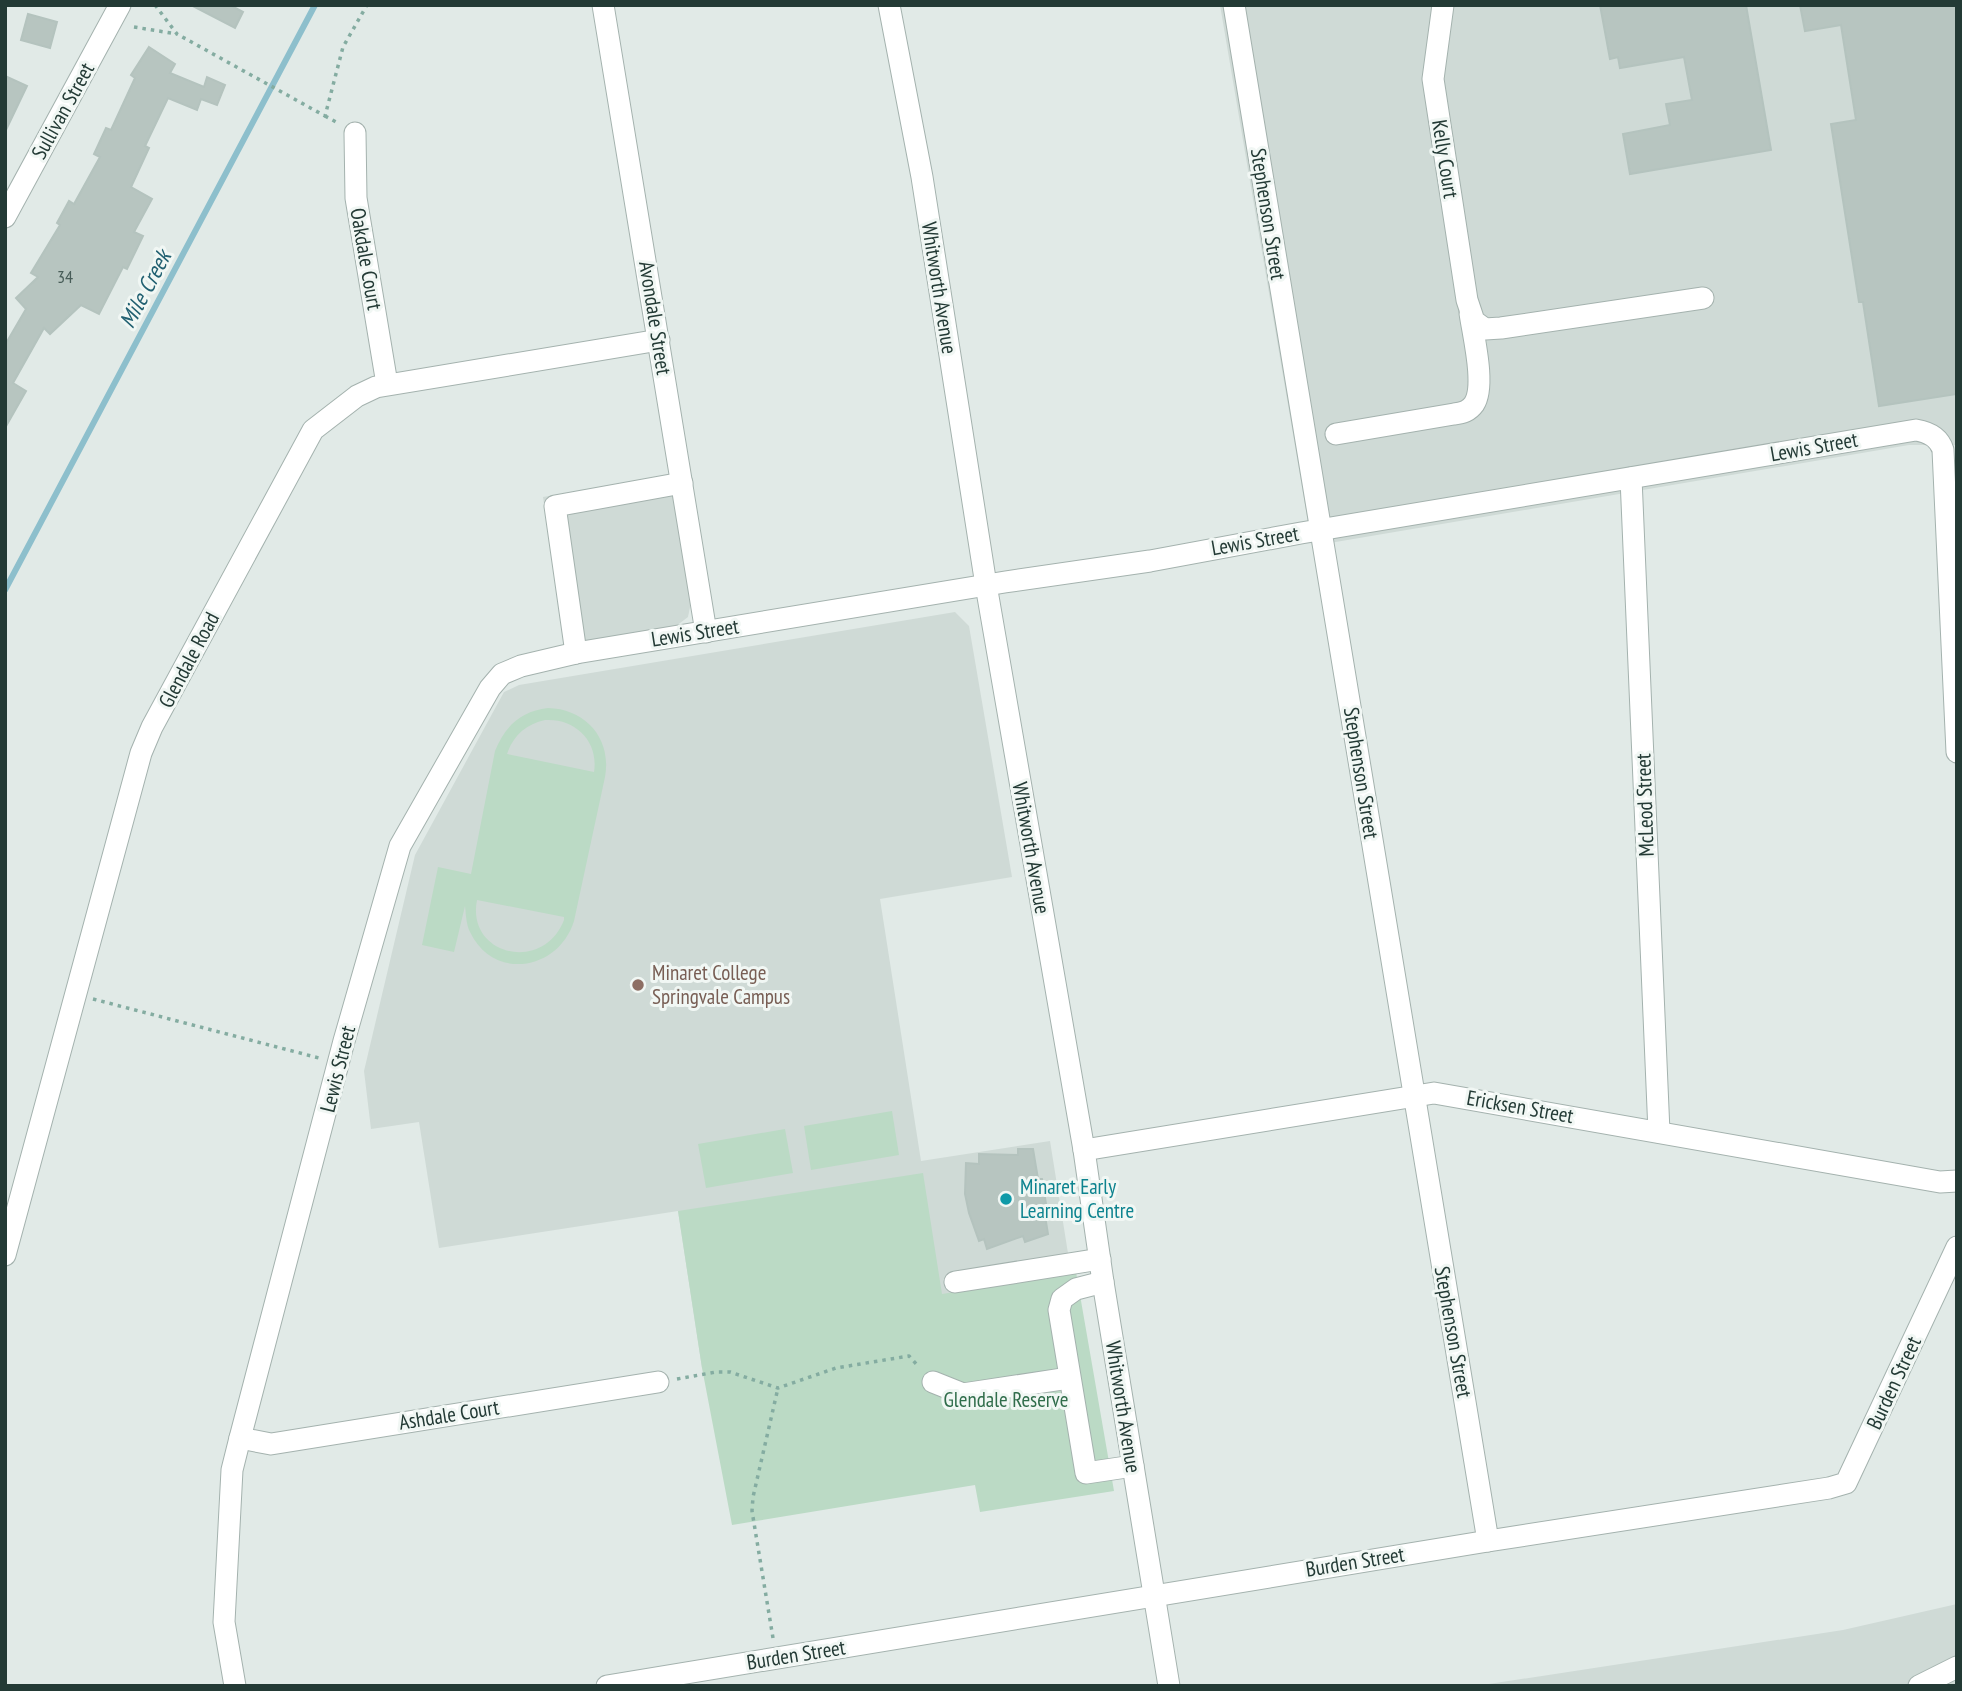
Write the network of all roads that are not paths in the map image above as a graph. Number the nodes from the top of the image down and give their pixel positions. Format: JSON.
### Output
{"nodes":[{"id":1,"x":120,"y":5,"type":"edge"},
{"id":2,"x":603,"y":5,"type":"edge"},
{"id":3,"x":1234,"y":5,"type":"edge"},
{"id":4,"x":1443,"y":5,"type":"edge"},
{"id":5,"x":890,"y":7,"type":"edge"},
{"id":6,"x":355,"y":133,"type":"dead end"},
{"id":7,"x":5,"y":217,"type":"edge"},
{"id":8,"x":1703,"y":298,"type":"dead end"},
{"id":9,"x":1470,"y":313,"type":"junction"},
{"id":10,"x":659,"y":341,"type":"junction"},
{"id":11,"x":387,"y":384,"type":"junction"},
{"id":12,"x":1336,"y":434,"type":"dead end"},
{"id":13,"x":1631,"y":478,"type":"junction"},
{"id":14,"x":682,"y":483,"type":"junction"},
{"id":15,"x":1321,"y":530,"type":"junction"},
{"id":16,"x":986,"y":585,"type":"junction"},
{"id":17,"x":706,"y":632,"type":"junction"},
{"id":18,"x":576,"y":653,"type":"junction"},
{"id":19,"x":1957,"y":752,"type":"edge"},
{"id":20,"x":1414,"y":1095,"type":"junction"},
{"id":21,"x":1659,"y":1132,"type":"junction"},
{"id":22,"x":1084,"y":1150,"type":"junction"},
{"id":23,"x":1957,"y":1181,"type":"edge"},
{"id":24,"x":1957,"y":1247,"type":"edge"},
{"id":25,"x":5,"y":1255,"type":"edge"},
{"id":26,"x":1100,"y":1259,"type":"junction"},
{"id":27,"x":955,"y":1282,"type":"dead end"},
{"id":28,"x":1103,"y":1282,"type":"junction"},
{"id":29,"x":1069,"y":1378,"type":"junction"},
{"id":30,"x":658,"y":1382,"type":"road end"},
{"id":31,"x":933,"y":1382,"type":"road end"},
{"id":32,"x":240,"y":1438,"type":"junction"},
{"id":33,"x":1133,"y":1466,"type":"junction"},
{"id":34,"x":1488,"y":1541,"type":"junction"},
{"id":35,"x":1154,"y":1596,"type":"junction"},
{"id":36,"x":1957,"y":1667,"type":"edge"},
{"id":37,"x":1920,"y":1685,"type":"edge"},
{"id":38,"x":234,"y":1686,"type":"edge"},
{"id":39,"x":607,"y":1686,"type":"edge"},
{"id":40,"x":1169,"y":1686,"type":"edge"}],
"edges":[{"from":1,"to":7,"type":"street","name":"Sullivan Street"},
{"from":2,"to":10,"type":"street","name":"Avondale Street"},
{"from":3,"to":15,"type":"street","name":"Stephenson Street"},
{"from":4,"to":9,"type":"street","name":"Kelly Court"},
{"from":5,"to":16,"type":"street","name":"Whitworth Avenue"},
{"from":6,"to":11,"type":"street","name":"Oakdale Court"},
{"from":8,"to":9,"type":"street"},
{"from":9,"to":12,"type":"street","name":"Kelly Court"},
{"from":10,"to":11,"type":"street","name":"Glendale Road"},
{"from":10,"to":14,"type":"street","name":"Avondale Street"},
{"from":11,"to":25,"type":"street","name":"Glendale Road"},
{"from":13,"to":15,"type":"street","name":"Lewis Street"},
{"from":13,"to":19,"type":"street","name":"Lewis Street"},
{"from":13,"to":21,"type":"street","name":"McLeod Street"},
{"from":14,"to":17,"type":"street","name":"Avondale Street"},
{"from":14,"to":18,"type":"street"},
{"from":15,"to":16,"type":"street","name":"Lewis Street"},
{"from":15,"to":20,"type":"street","name":"Stephenson Street"},
{"from":16,"to":17,"type":"street","name":"Lewis Street"},
{"from":16,"to":22,"type":"street","name":"Whitworth Avenue"},
{"from":17,"to":18,"type":"street","name":"Lewis Street"},
{"from":18,"to":32,"type":"street","name":"Lewis Street"},
{"from":20,"to":21,"type":"street","name":"Ericksen Street"},
{"from":20,"to":22,"type":"street","name":"Ericksen Street"},
{"from":20,"to":34,"type":"street","name":"Stephenson Street"},
{"from":21,"to":23,"type":"street","name":"Ericksen Street"},
{"from":22,"to":26,"type":"street","name":"Whitworth Avenue"},
{"from":24,"to":34,"type":"street","name":"Burden Street"},
{"from":26,"to":27,"type":"street"},
{"from":26,"to":28,"type":"street","name":"Whitworth Avenue"},
{"from":28,"to":29,"type":"street"},
{"from":28,"to":33,"type":"street","name":"Whitworth Avenue"},
{"from":29,"to":31,"type":"street"},
{"from":29,"to":33,"type":"street"},
{"from":30,"to":32,"type":"street","name":"Ashdale Court"},
{"from":32,"to":38,"type":"street","name":"Lewis Street"},
{"from":33,"to":35,"type":"street","name":"Whitworth Avenue"},
{"from":34,"to":35,"type":"street","name":"Burden Street"},
{"from":35,"to":39,"type":"street","name":"Burden Street"},
{"from":35,"to":40,"type":"street","name":"Whitworth Avenue"},
{"from":36,"to":37,"type":"street"}]}
